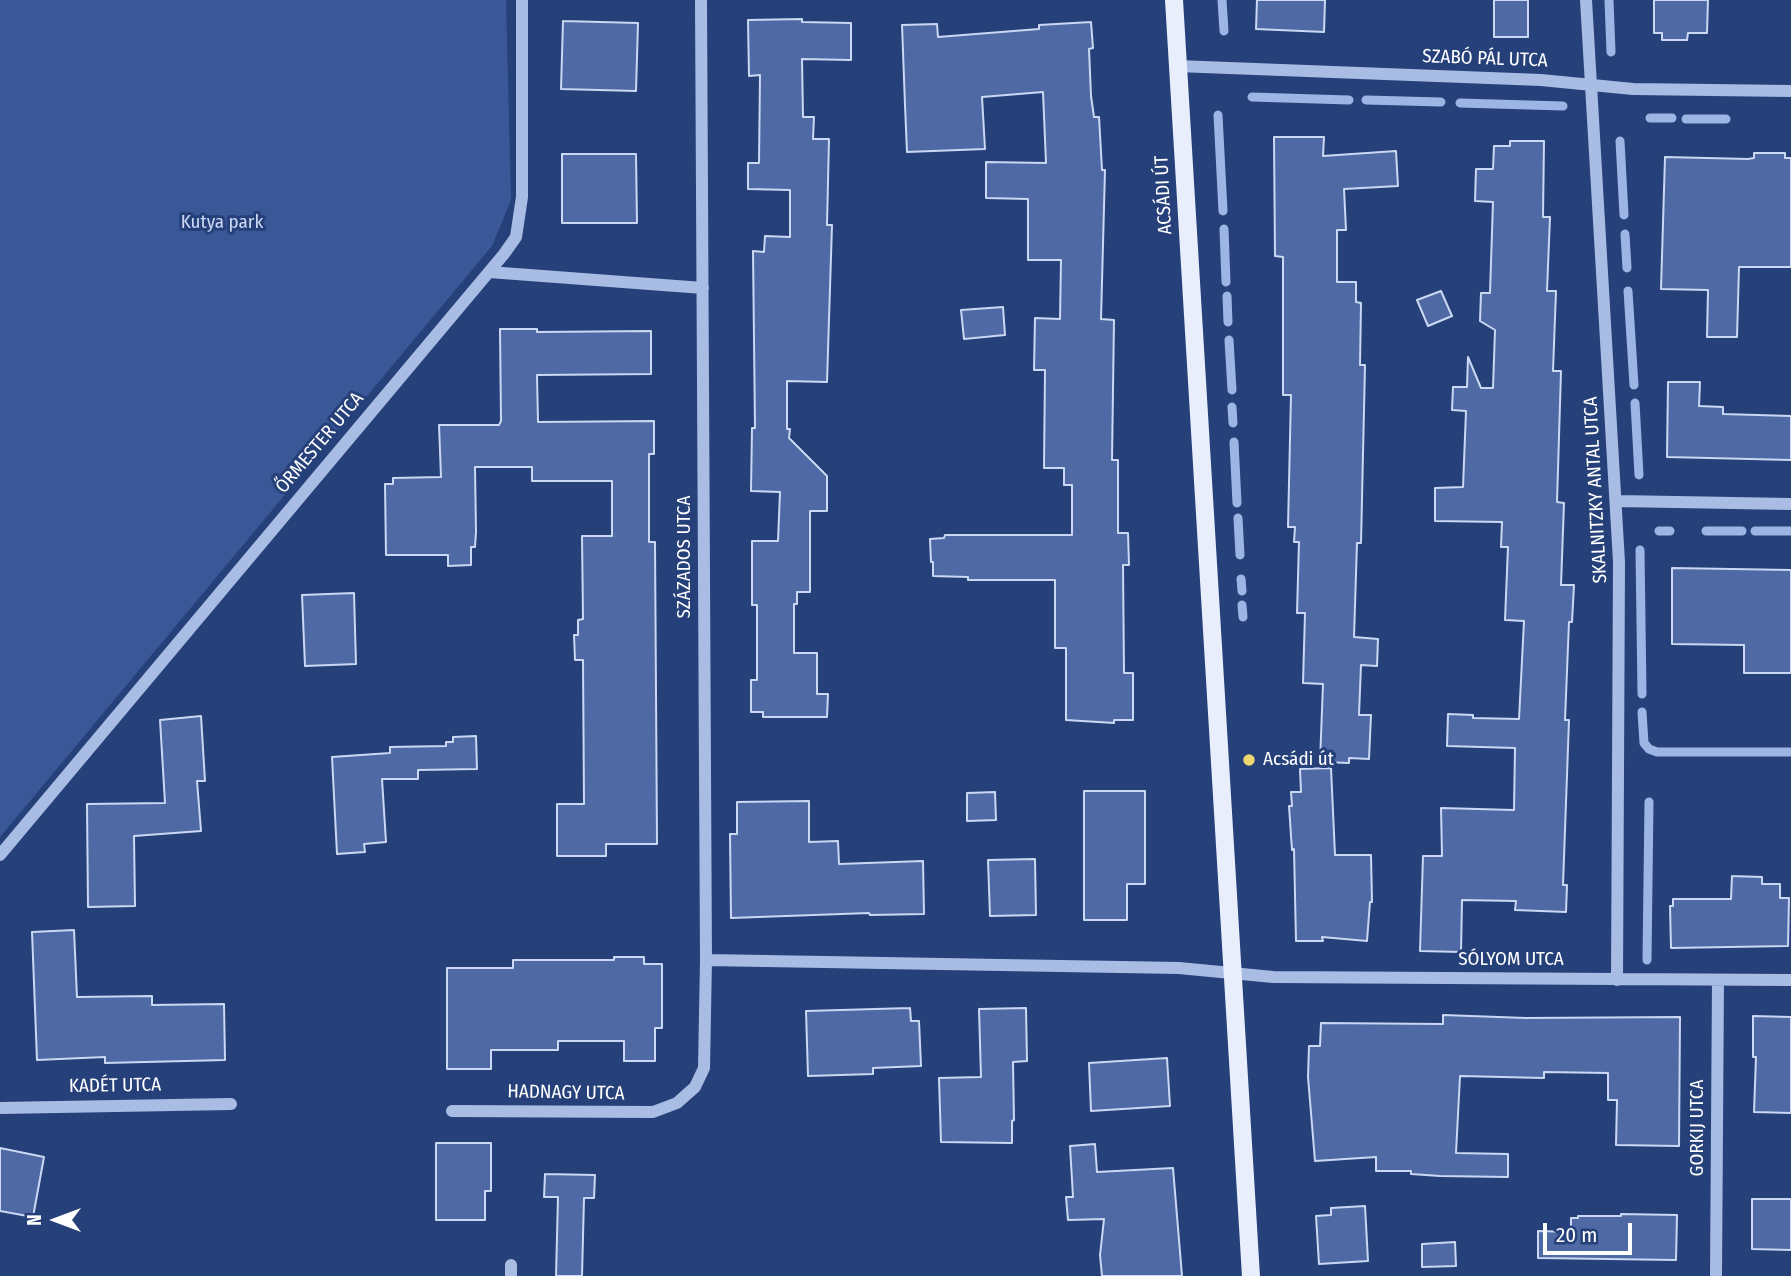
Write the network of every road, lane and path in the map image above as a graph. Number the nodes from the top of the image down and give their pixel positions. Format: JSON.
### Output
{"nodes":[{"id":1,"x":522,"y":0,"type":"edge"},
{"id":2,"x":701,"y":0,"type":"edge"},
{"id":3,"x":1174,"y":0,"type":"edge"},
{"id":4,"x":1586,"y":0,"type":"edge"},
{"id":5,"x":1177,"y":66,"type":"junction"},
{"id":6,"x":1592,"y":85,"type":"junction"},
{"id":7,"x":1791,"y":91,"type":"edge"},
{"id":8,"x":489,"y":272,"type":"junction"},
{"id":9,"x":703,"y":288,"type":"junction"},
{"id":10,"x":1617,"y":501,"type":"junction"},
{"id":11,"x":1791,"y":504,"type":"edge"},
{"id":12,"x":0,"y":855,"type":"edge"},
{"id":13,"x":706,"y":960,"type":"junction"},
{"id":14,"x":1232,"y":974,"type":"junction"},
{"id":15,"x":1617,"y":980,"type":"junction"},
{"id":16,"x":1718,"y":980,"type":"junction"},
{"id":17,"x":1791,"y":980,"type":"edge"},
{"id":18,"x":677,"y":1103,"type":"joint"},
{"id":19,"x":231,"y":1104,"type":"dead end"},
{"id":20,"x":0,"y":1108,"type":"edge"},
{"id":21,"x":452,"y":1111,"type":"dead end"},
{"id":22,"x":1251,"y":1276,"type":"edge"},
{"id":23,"x":1716,"y":1276,"type":"edge"}],
"edges":[{"from":1,"to":8,"type":"street","name":"ŐRMESTER UTCA"},
{"from":2,"to":9,"type":"street","name":"SZÁZADOS UTCA"},
{"from":3,"to":5,"type":"main road","name":"ACSÁDI ÚT"},
{"from":4,"to":6,"type":"street","name":"SKALNITZKY ANTAL UTCA"},
{"from":5,"to":6,"type":"street","name":"SZABÓ PÁL UTCA"},
{"from":5,"to":14,"type":"main road","name":"ACSÁDI ÚT"},
{"from":6,"to":7,"type":"street","name":"SZABÓ PÁL UTCA"},
{"from":6,"to":10,"type":"street","name":"SKALNITZKY ANTAL UTCA"},
{"from":8,"to":9,"type":"street"},
{"from":8,"to":12,"type":"street","name":"ŐRMESTER UTCA"},
{"from":9,"to":13,"type":"street","name":"SZÁZADOS UTCA"},
{"from":10,"to":11,"type":"street"},
{"from":10,"to":15,"type":"street","name":"SKALNITZKY ANTAL UTCA"},
{"from":13,"to":14,"type":"street"},
{"from":13,"to":18,"type":"street","name":"SZÁZADOS UTCA"},
{"from":14,"to":15,"type":"street","name":"SÓLYOM UTCA"},
{"from":14,"to":22,"type":"main road","name":"ACSÁDI ÚT"},
{"from":15,"to":16,"type":"street","name":"SÓLYOM UTCA"},
{"from":16,"to":17,"type":"street","name":"SÓLYOM UTCA"},
{"from":16,"to":23,"type":"street","name":"GORKIJ UTCA"},
{"from":18,"to":21,"type":"street","name":"HADNAGY UTCA"},
{"from":19,"to":20,"type":"street","name":"KADÉT UTCA"}]}
